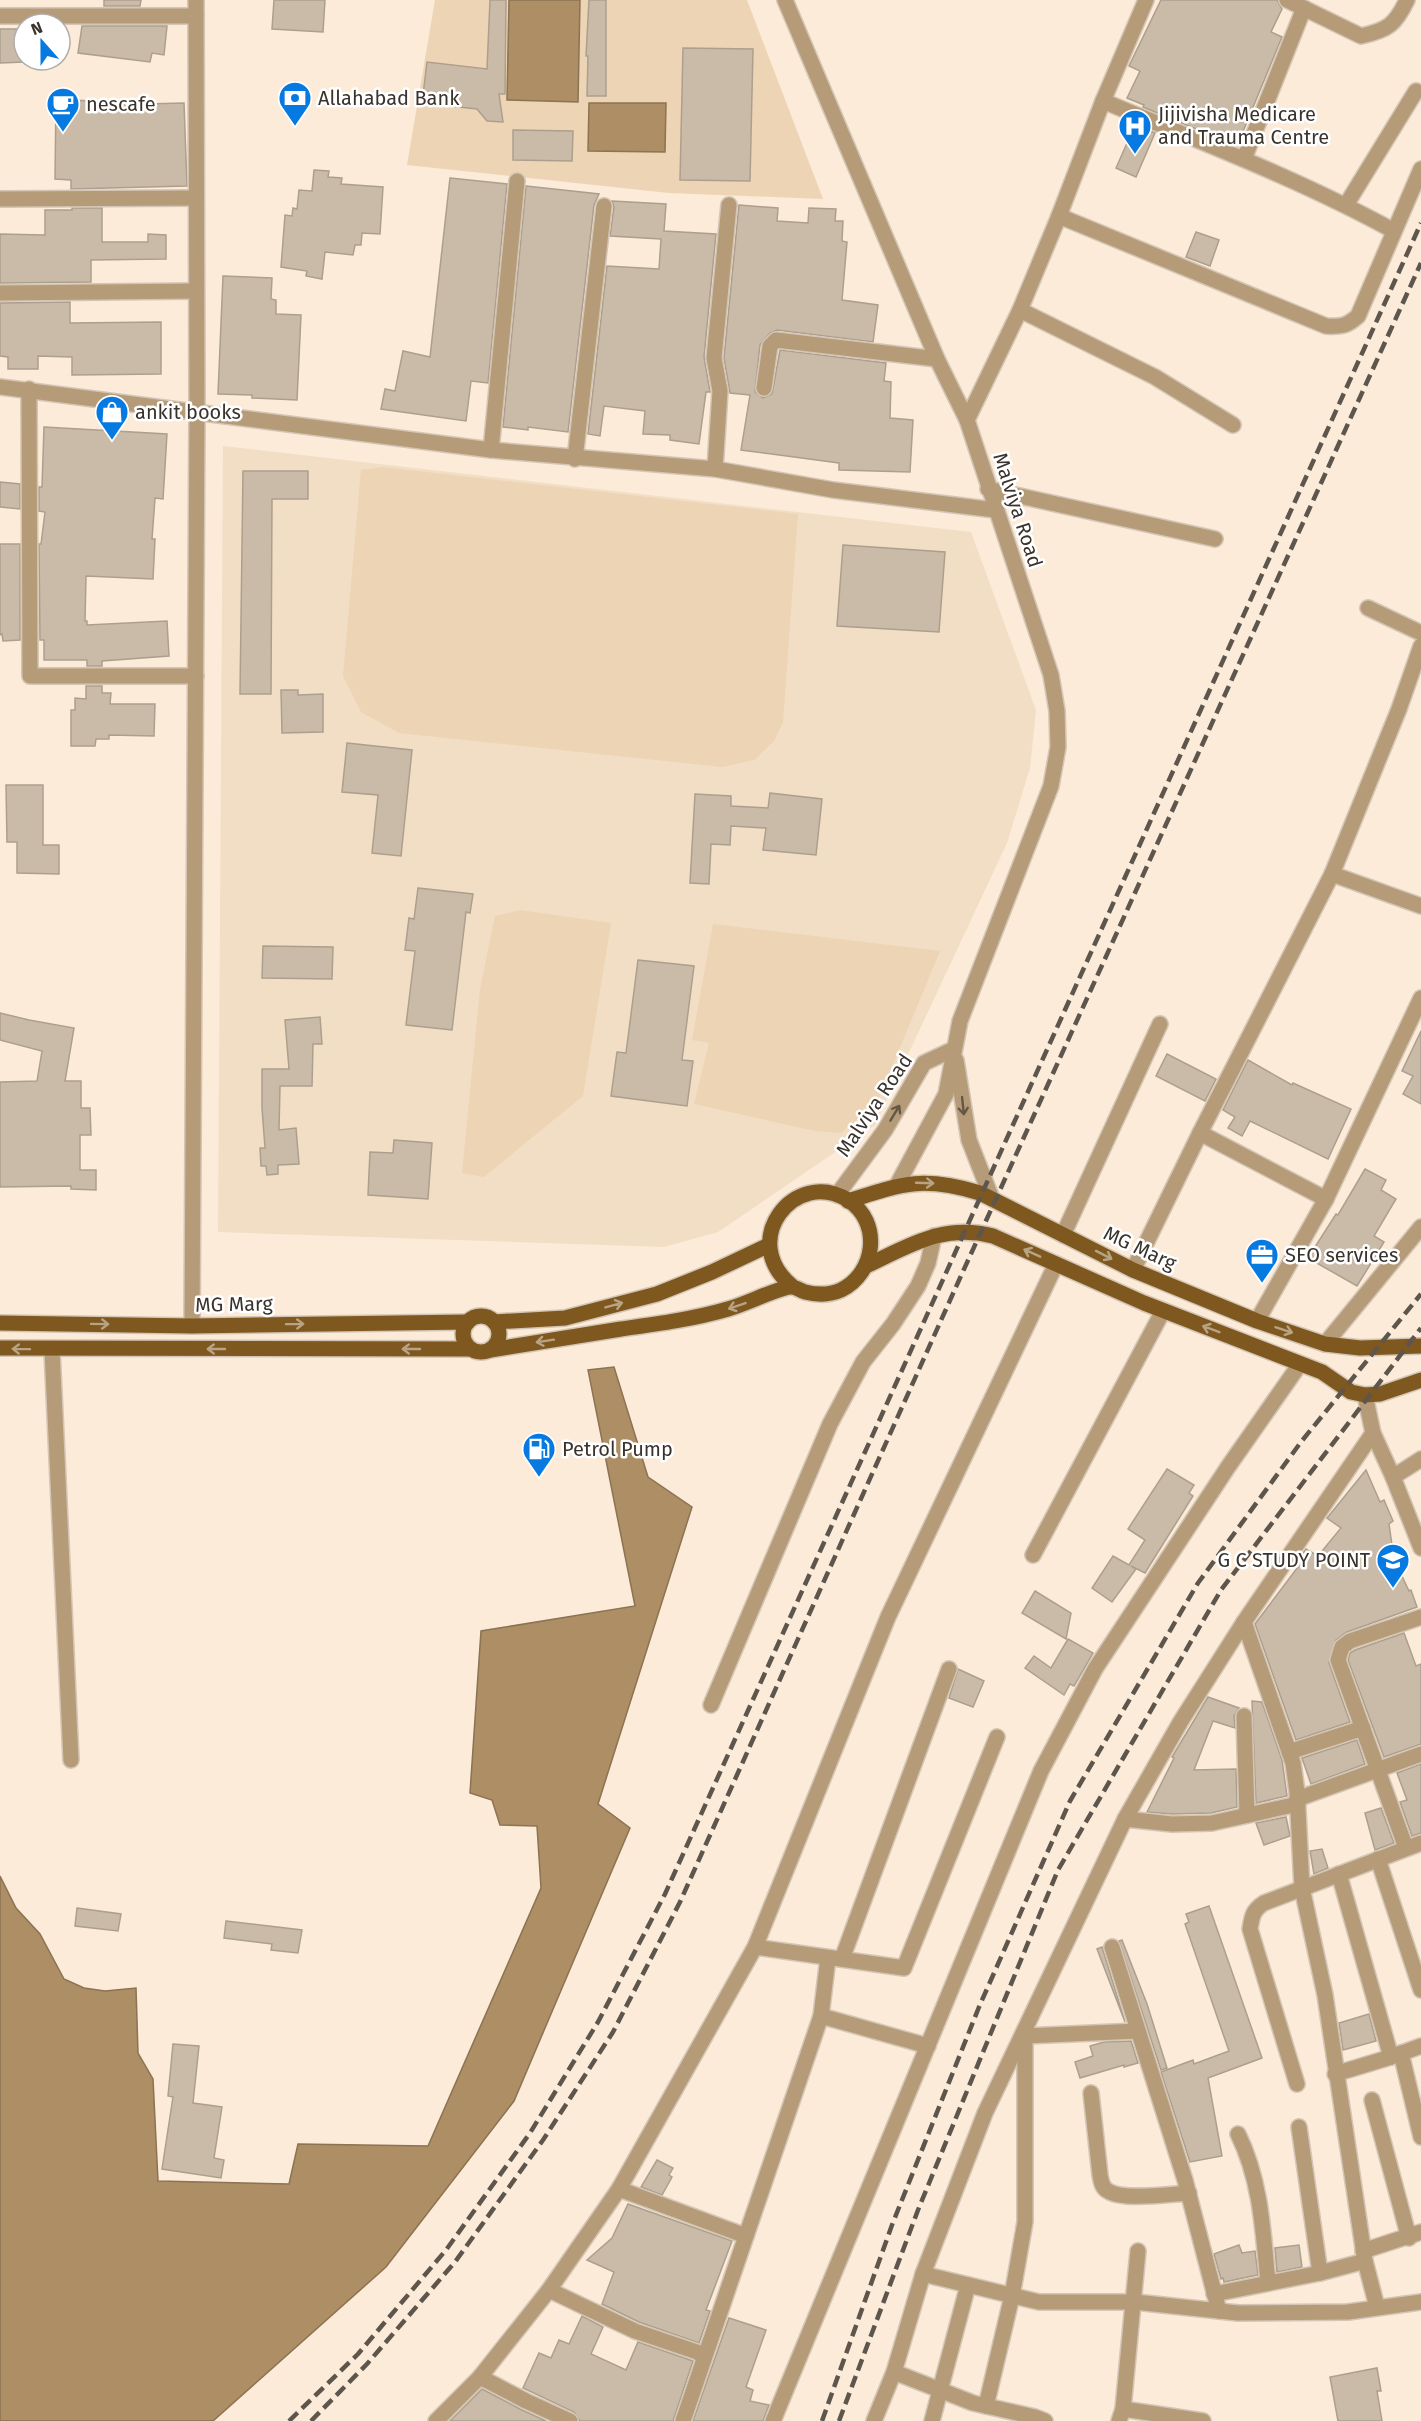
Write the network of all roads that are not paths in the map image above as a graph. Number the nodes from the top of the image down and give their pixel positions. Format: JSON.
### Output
{"nodes":[{"id":1,"x":196,"y":0,"type":"edge"},
{"id":2,"x":784,"y":0,"type":"edge"},
{"id":3,"x":1146,"y":0,"type":"edge"},
{"id":4,"x":1287,"y":0,"type":"edge"},
{"id":5,"x":1407,"y":0,"type":"edge"},
{"id":6,"x":1304,"y":8,"type":"junction"},
{"id":7,"x":0,"y":16,"type":"edge"},
{"id":8,"x":196,"y":16,"type":"junction"},
{"id":9,"x":1416,"y":91,"type":"dead end"},
{"id":10,"x":1103,"y":101,"type":"junction"},
{"id":11,"x":1244,"y":159,"type":"junction"},
{"id":12,"x":1421,"y":169,"type":"edge"},
{"id":13,"x":518,"y":181,"type":"dead end"},
{"id":14,"x":196,"y":198,"type":"junction"},
{"id":15,"x":0,"y":199,"type":"edge"},
{"id":16,"x":729,"y":205,"type":"dead end"},
{"id":17,"x":1346,"y":205,"type":"junction"},
{"id":18,"x":604,"y":206,"type":"dead end"},
{"id":19,"x":1059,"y":216,"type":"junction"},
{"id":20,"x":1394,"y":231,"type":"junction"},
{"id":21,"x":196,"y":291,"type":"junction"},
{"id":22,"x":0,"y":293,"type":"edge"},
{"id":23,"x":1020,"y":310,"type":"junction"},
{"id":24,"x":937,"y":358,"type":"junction"},
{"id":25,"x":0,"y":387,"type":"edge"},
{"id":26,"x":765,"y":388,"type":"dead end"},
{"id":27,"x":28,"y":389,"type":"junction"},
{"id":28,"x":197,"y":412,"type":"junction"},
{"id":29,"x":967,"y":420,"type":"junction"},
{"id":30,"x":1233,"y":425,"type":"dead end"},
{"id":31,"x":491,"y":450,"type":"junction"},
{"id":32,"x":575,"y":459,"type":"junction"},
{"id":33,"x":715,"y":469,"type":"junction"},
{"id":34,"x":988,"y":489,"type":"junction"},
{"id":35,"x":995,"y":510,"type":"junction"},
{"id":36,"x":1215,"y":539,"type":"dead end"},
{"id":37,"x":1368,"y":608,"type":"dead end"},
{"id":38,"x":1421,"y":633,"type":"edge"},
{"id":39,"x":1421,"y":645,"type":"edge"},
{"id":40,"x":196,"y":676,"type":"junction"},
{"id":41,"x":1332,"y":874,"type":"junction"},
{"id":42,"x":1421,"y":906,"type":"edge"},
{"id":43,"x":1421,"y":998,"type":"edge"},
{"id":44,"x":1160,"y":1023,"type":"dead end"},
{"id":45,"x":954,"y":1048,"type":"junction"},
{"id":46,"x":1200,"y":1133,"type":"junction"},
{"id":47,"x":897,"y":1185,"type":"junction"},
{"id":48,"x":843,"y":1198,"type":"junction"},
{"id":49,"x":992,"y":1199,"type":"junction"},
{"id":50,"x":1326,"y":1199,"type":"junction"},
{"id":51,"x":1421,"y":1227,"type":"edge"},
{"id":52,"x":1064,"y":1235,"type":"junction"},
{"id":53,"x":934,"y":1236,"type":"junction"},
{"id":54,"x":769,"y":1245,"type":"junction"},
{"id":55,"x":1056,"y":1264,"type":"junction"},
{"id":56,"x":866,"y":1266,"type":"junction"},
{"id":57,"x":1133,"y":1270,"type":"junction"},
{"id":58,"x":792,"y":1286,"type":"junction"},
{"id":59,"x":1163,"y":1311,"type":"junction"},
{"id":60,"x":1257,"y":1321,"type":"junction"},
{"id":61,"x":468,"y":1322,"type":"junction"},
{"id":62,"x":495,"y":1322,"type":"junction"},
{"id":63,"x":0,"y":1323,"type":"edge"},
{"id":64,"x":192,"y":1326,"type":"junction"},
{"id":65,"x":1325,"y":1344,"type":"junction"},
{"id":66,"x":1421,"y":1346,"type":"edge"},
{"id":67,"x":0,"y":1348,"type":"edge"},
{"id":68,"x":469,"y":1349,"type":"junction"},
{"id":69,"x":52,"y":1350,"type":"junction"},
{"id":70,"x":490,"y":1350,"type":"junction"},
{"id":71,"x":1300,"y":1364,"type":"junction"},
{"id":72,"x":1421,"y":1380,"type":"edge"},
{"id":73,"x":1365,"y":1395,"type":"junction"},
{"id":74,"x":1372,"y":1433,"type":"junction"},
{"id":75,"x":1421,"y":1459,"type":"edge"},
{"id":76,"x":1393,"y":1477,"type":"junction"},
{"id":77,"x":1415,"y":1515,"type":"edge"},
{"id":78,"x":1421,"y":1548,"type":"edge"},
{"id":79,"x":1033,"y":1555,"type":"dead end"},
{"id":80,"x":1421,"y":1617,"type":"edge"},
{"id":81,"x":1244,"y":1622,"type":"junction"},
{"id":82,"x":949,"y":1669,"type":"dead end"},
{"id":83,"x":711,"y":1706,"type":"dead end"},
{"id":84,"x":1244,"y":1716,"type":"dead end"},
{"id":85,"x":1363,"y":1728,"type":"junction"},
{"id":86,"x":997,"y":1737,"type":"dead end"},
{"id":87,"x":1289,"y":1752,"type":"junction"},
{"id":88,"x":1421,"y":1754,"type":"edge"},
{"id":89,"x":71,"y":1760,"type":"dead end"},
{"id":90,"x":1378,"y":1770,"type":"junction"},
{"id":91,"x":1298,"y":1802,"type":"junction"},
{"id":92,"x":1247,"y":1815,"type":"junction"},
{"id":93,"x":1125,"y":1819,"type":"junction"},
{"id":94,"x":1417,"y":1846,"type":"edge"},
{"id":95,"x":1378,"y":1859,"type":"junction"},
{"id":96,"x":1339,"y":1874,"type":"junction"},
{"id":97,"x":1302,"y":1888,"type":"junction"},
{"id":98,"x":755,"y":1947,"type":"junction"},
{"id":99,"x":1112,"y":1947,"type":"dead end"},
{"id":100,"x":835,"y":1959,"type":"junction"},
{"id":101,"x":1421,"y":1990,"type":"edge"},
{"id":102,"x":821,"y":2016,"type":"junction"},
{"id":103,"x":1138,"y":2031,"type":"junction"},
{"id":104,"x":1025,"y":2032,"type":"junction"},
{"id":105,"x":928,"y":2046,"type":"junction"},
{"id":106,"x":1421,"y":2046,"type":"edge"},
{"id":107,"x":1396,"y":2055,"type":"junction"},
{"id":108,"x":1335,"y":2074,"type":"junction"},
{"id":109,"x":1297,"y":2084,"type":"dead end"},
{"id":110,"x":1091,"y":2093,"type":"dead end"},
{"id":111,"x":1372,"y":2100,"type":"dead end"},
{"id":112,"x":1299,"y":2127,"type":"dead end"},
{"id":113,"x":1238,"y":2134,"type":"dead end"},
{"id":114,"x":1421,"y":2137,"type":"edge"},
{"id":115,"x":620,"y":2188,"type":"junction"},
{"id":116,"x":1189,"y":2193,"type":"junction"},
{"id":117,"x":1415,"y":2235,"type":"edge"},
{"id":118,"x":746,"y":2236,"type":"junction"},
{"id":119,"x":1138,"y":2251,"type":"dead end"},
{"id":120,"x":1364,"y":2256,"type":"junction"},
{"id":121,"x":1320,"y":2272,"type":"junction"},
{"id":122,"x":923,"y":2274,"type":"junction"},
{"id":123,"x":1268,"y":2283,"type":"junction"},
{"id":124,"x":968,"y":2285,"type":"junction"},
{"id":125,"x":549,"y":2290,"type":"junction"},
{"id":126,"x":1214,"y":2294,"type":"junction"},
{"id":127,"x":1012,"y":2296,"type":"junction"},
{"id":128,"x":1135,"y":2302,"type":"junction"},
{"id":129,"x":1421,"y":2302,"type":"edge"},
{"id":130,"x":1377,"y":2307,"type":"junction"},
{"id":131,"x":1219,"y":2312,"type":"junction"},
{"id":132,"x":704,"y":2357,"type":"junction"},
{"id":133,"x":894,"y":2372,"type":"junction"},
{"id":134,"x":480,"y":2377,"type":"junction"},
{"id":135,"x":940,"y":2390,"type":"junction"},
{"id":136,"x":986,"y":2406,"type":"junction"},
{"id":137,"x":1121,"y":2415,"type":"edge"},
{"id":138,"x":436,"y":2421,"type":"edge"},
{"id":139,"x":570,"y":2421,"type":"edge"},
{"id":140,"x":683,"y":2421,"type":"edge"},
{"id":141,"x":773,"y":2421,"type":"edge"},
{"id":142,"x":874,"y":2421,"type":"edge"},
{"id":143,"x":932,"y":2421,"type":"edge"},
{"id":144,"x":1045,"y":2421,"type":"edge"},
{"id":145,"x":1203,"y":2421,"type":"edge"}],
"edges":[{"from":1,"to":8,"type":"street"},
{"from":2,"to":24,"type":"street","name":"Malviya Road"},
{"from":3,"to":10,"type":"street"},
{"from":4,"to":6,"type":"street"},
{"from":5,"to":6,"type":"street"},
{"from":6,"to":11,"type":"street"},
{"from":7,"to":8,"type":"street"},
{"from":8,"to":14,"type":"street"},
{"from":9,"to":17,"type":"street"},
{"from":10,"to":11,"type":"street"},
{"from":10,"to":19,"type":"street"},
{"from":11,"to":17,"type":"street"},
{"from":12,"to":20,"type":"street"},
{"from":13,"to":31,"type":"street"},
{"from":14,"to":15,"type":"street"},
{"from":14,"to":21,"type":"street"},
{"from":16,"to":33,"type":"street"},
{"from":17,"to":20,"type":"street"},
{"from":18,"to":32,"type":"street"},
{"from":19,"to":20,"type":"street"},
{"from":19,"to":23,"type":"street"},
{"from":21,"to":22,"type":"street"},
{"from":21,"to":28,"type":"street"},
{"from":23,"to":29,"type":"street"},
{"from":23,"to":30,"type":"street"},
{"from":24,"to":26,"type":"street"},
{"from":24,"to":29,"type":"street","name":"Malviya Road"},
{"from":25,"to":27,"type":"street"},
{"from":27,"to":28,"type":"street"},
{"from":27,"to":40,"type":"street"},
{"from":28,"to":31,"type":"street"},
{"from":28,"to":40,"type":"street"},
{"from":29,"to":34,"type":"street","name":"Malviya Road"},
{"from":31,"to":32,"type":"street"},
{"from":32,"to":33,"type":"street"},
{"from":33,"to":35,"type":"street"},
{"from":34,"to":35,"type":"street","name":"Malviya Road"},
{"from":34,"to":36,"type":"street"},
{"from":35,"to":45,"type":"street","name":"Malviya Road"},
{"from":37,"to":38,"type":"street"},
{"from":39,"to":41,"type":"street"},
{"from":40,"to":64,"type":"street"},
{"from":41,"to":42,"type":"street"},
{"from":41,"to":46,"type":"street"},
{"from":43,"to":50,"type":"street"},
{"from":44,"to":52,"type":"street"},
{"from":45,"to":47,"type":"street","name":"Malviya Road"},
{"from":48,"to":45,"type":"street","name":"Malviya Road","one_way":true},
{"from":45,"to":49,"type":"street","one_way":true},
{"from":46,"to":50,"type":"street"},
{"from":46,"to":57,"type":"street"},
{"from":47,"to":48,"type":"main road","name":"MG Marg"},
{"from":47,"to":49,"type":"main road","name":"MG Marg","one_way":true},
{"from":48,"to":54,"type":"main road"},
{"from":48,"to":56,"type":"main road"},
{"from":49,"to":52,"type":"main road","name":"MG Marg"},
{"from":50,"to":60,"type":"street"},
{"from":51,"to":65,"type":"street"},
{"from":52,"to":57,"type":"main road","name":"MG Marg","one_way":true},
{"from":55,"to":53,"type":"main road","one_way":true},
{"from":53,"to":56,"type":"main road"},
{"from":53,"to":83,"type":"street"},
{"from":54,"to":58,"type":"main road"},
{"from":62,"to":54,"type":"main road","name":"MG Marg","one_way":true},
{"from":55,"to":59,"type":"main road"},
{"from":55,"to":98,"type":"street"},
{"from":56,"to":58,"type":"main road"},
{"from":57,"to":60,"type":"main road","name":"MG Marg"},
{"from":58,"to":70,"type":"main road","one_way":true},
{"from":71,"to":59,"type":"main road","one_way":true},
{"from":59,"to":79,"type":"street"},
{"from":60,"to":65,"type":"main road","name":"MG Marg","one_way":true},
{"from":61,"to":62,"type":"main road","name":"MG Marg"},
{"from":64,"to":61,"type":"main road","name":"MG Marg","one_way":true},
{"from":61,"to":68,"type":"main road"},
{"from":62,"to":70,"type":"main road"},
{"from":63,"to":64,"type":"main road","name":"MG Marg","one_way":true},
{"from":65,"to":66,"type":"main road","name":"MG Marg"},
{"from":69,"to":67,"type":"main road","one_way":true},
{"from":68,"to":69,"type":"main road","one_way":true},
{"from":68,"to":70,"type":"main road"},
{"from":69,"to":89,"type":"street"},
{"from":71,"to":73,"type":"main road"},
{"from":71,"to":105,"type":"street"},
{"from":72,"to":73,"type":"main road"},
{"from":73,"to":74,"type":"street"},
{"from":74,"to":76,"type":"street"},
{"from":74,"to":81,"type":"street"},
{"from":75,"to":76,"type":"street"},
{"from":76,"to":77,"type":"street"},
{"from":77,"to":78,"type":"street"},
{"from":80,"to":85,"type":"street"},
{"from":81,"to":87,"type":"street"},
{"from":81,"to":93,"type":"street"},
{"from":82,"to":100,"type":"street"},
{"from":84,"to":92,"type":"street"},
{"from":85,"to":87,"type":"street"},
{"from":85,"to":90,"type":"street"},
{"from":86,"to":100,"type":"street"},
{"from":87,"to":91,"type":"street"},
{"from":88,"to":90,"type":"street"},
{"from":90,"to":91,"type":"street"},
{"from":90,"to":94,"type":"street"},
{"from":91,"to":92,"type":"street"},
{"from":91,"to":97,"type":"street"},
{"from":92,"to":93,"type":"street"},
{"from":93,"to":104,"type":"street"},
{"from":94,"to":95,"type":"street"},
{"from":95,"to":96,"type":"street"},
{"from":95,"to":101,"type":"street"},
{"from":96,"to":97,"type":"street"},
{"from":96,"to":107,"type":"street"},
{"from":97,"to":108,"type":"street"},
{"from":97,"to":109,"type":"street"},
{"from":98,"to":100,"type":"street"},
{"from":98,"to":115,"type":"street"},
{"from":99,"to":103,"type":"street"},
{"from":100,"to":102,"type":"street"},
{"from":102,"to":105,"type":"street"},
{"from":102,"to":118,"type":"street"},
{"from":103,"to":104,"type":"street"},
{"from":103,"to":116,"type":"street"},
{"from":104,"to":122,"type":"street"},
{"from":104,"to":127,"type":"street"},
{"from":105,"to":141,"type":"street"},
{"from":106,"to":107,"type":"street"},
{"from":107,"to":108,"type":"street"},
{"from":107,"to":114,"type":"street"},
{"from":108,"to":120,"type":"street"},
{"from":110,"to":116,"type":"street"},
{"from":111,"to":117,"type":"street"},
{"from":112,"to":121,"type":"street"},
{"from":113,"to":123,"type":"street"},
{"from":115,"to":118,"type":"street"},
{"from":115,"to":125,"type":"street"},
{"from":116,"to":126,"type":"street"},
{"from":117,"to":120,"type":"street"},
{"from":118,"to":132,"type":"street"},
{"from":119,"to":128,"type":"street"},
{"from":120,"to":121,"type":"street"},
{"from":120,"to":130,"type":"street"},
{"from":121,"to":123,"type":"street"},
{"from":122,"to":124,"type":"street"},
{"from":122,"to":133,"type":"street"},
{"from":123,"to":126,"type":"street"},
{"from":124,"to":127,"type":"street"},
{"from":124,"to":135,"type":"street"},
{"from":125,"to":132,"type":"street"},
{"from":125,"to":134,"type":"street"},
{"from":126,"to":131,"type":"street"},
{"from":127,"to":128,"type":"street"},
{"from":127,"to":136,"type":"street"},
{"from":128,"to":131,"type":"street"},
{"from":128,"to":137,"type":"street"},
{"from":129,"to":130,"type":"street"},
{"from":130,"to":131,"type":"street"},
{"from":132,"to":140,"type":"street"},
{"from":133,"to":135,"type":"street"},
{"from":133,"to":142,"type":"street"},
{"from":134,"to":138,"type":"street"},
{"from":134,"to":139,"type":"street"},
{"from":135,"to":136,"type":"street"},
{"from":135,"to":143,"type":"street"},
{"from":136,"to":144,"type":"street"},
{"from":137,"to":145,"type":"street"}]}
